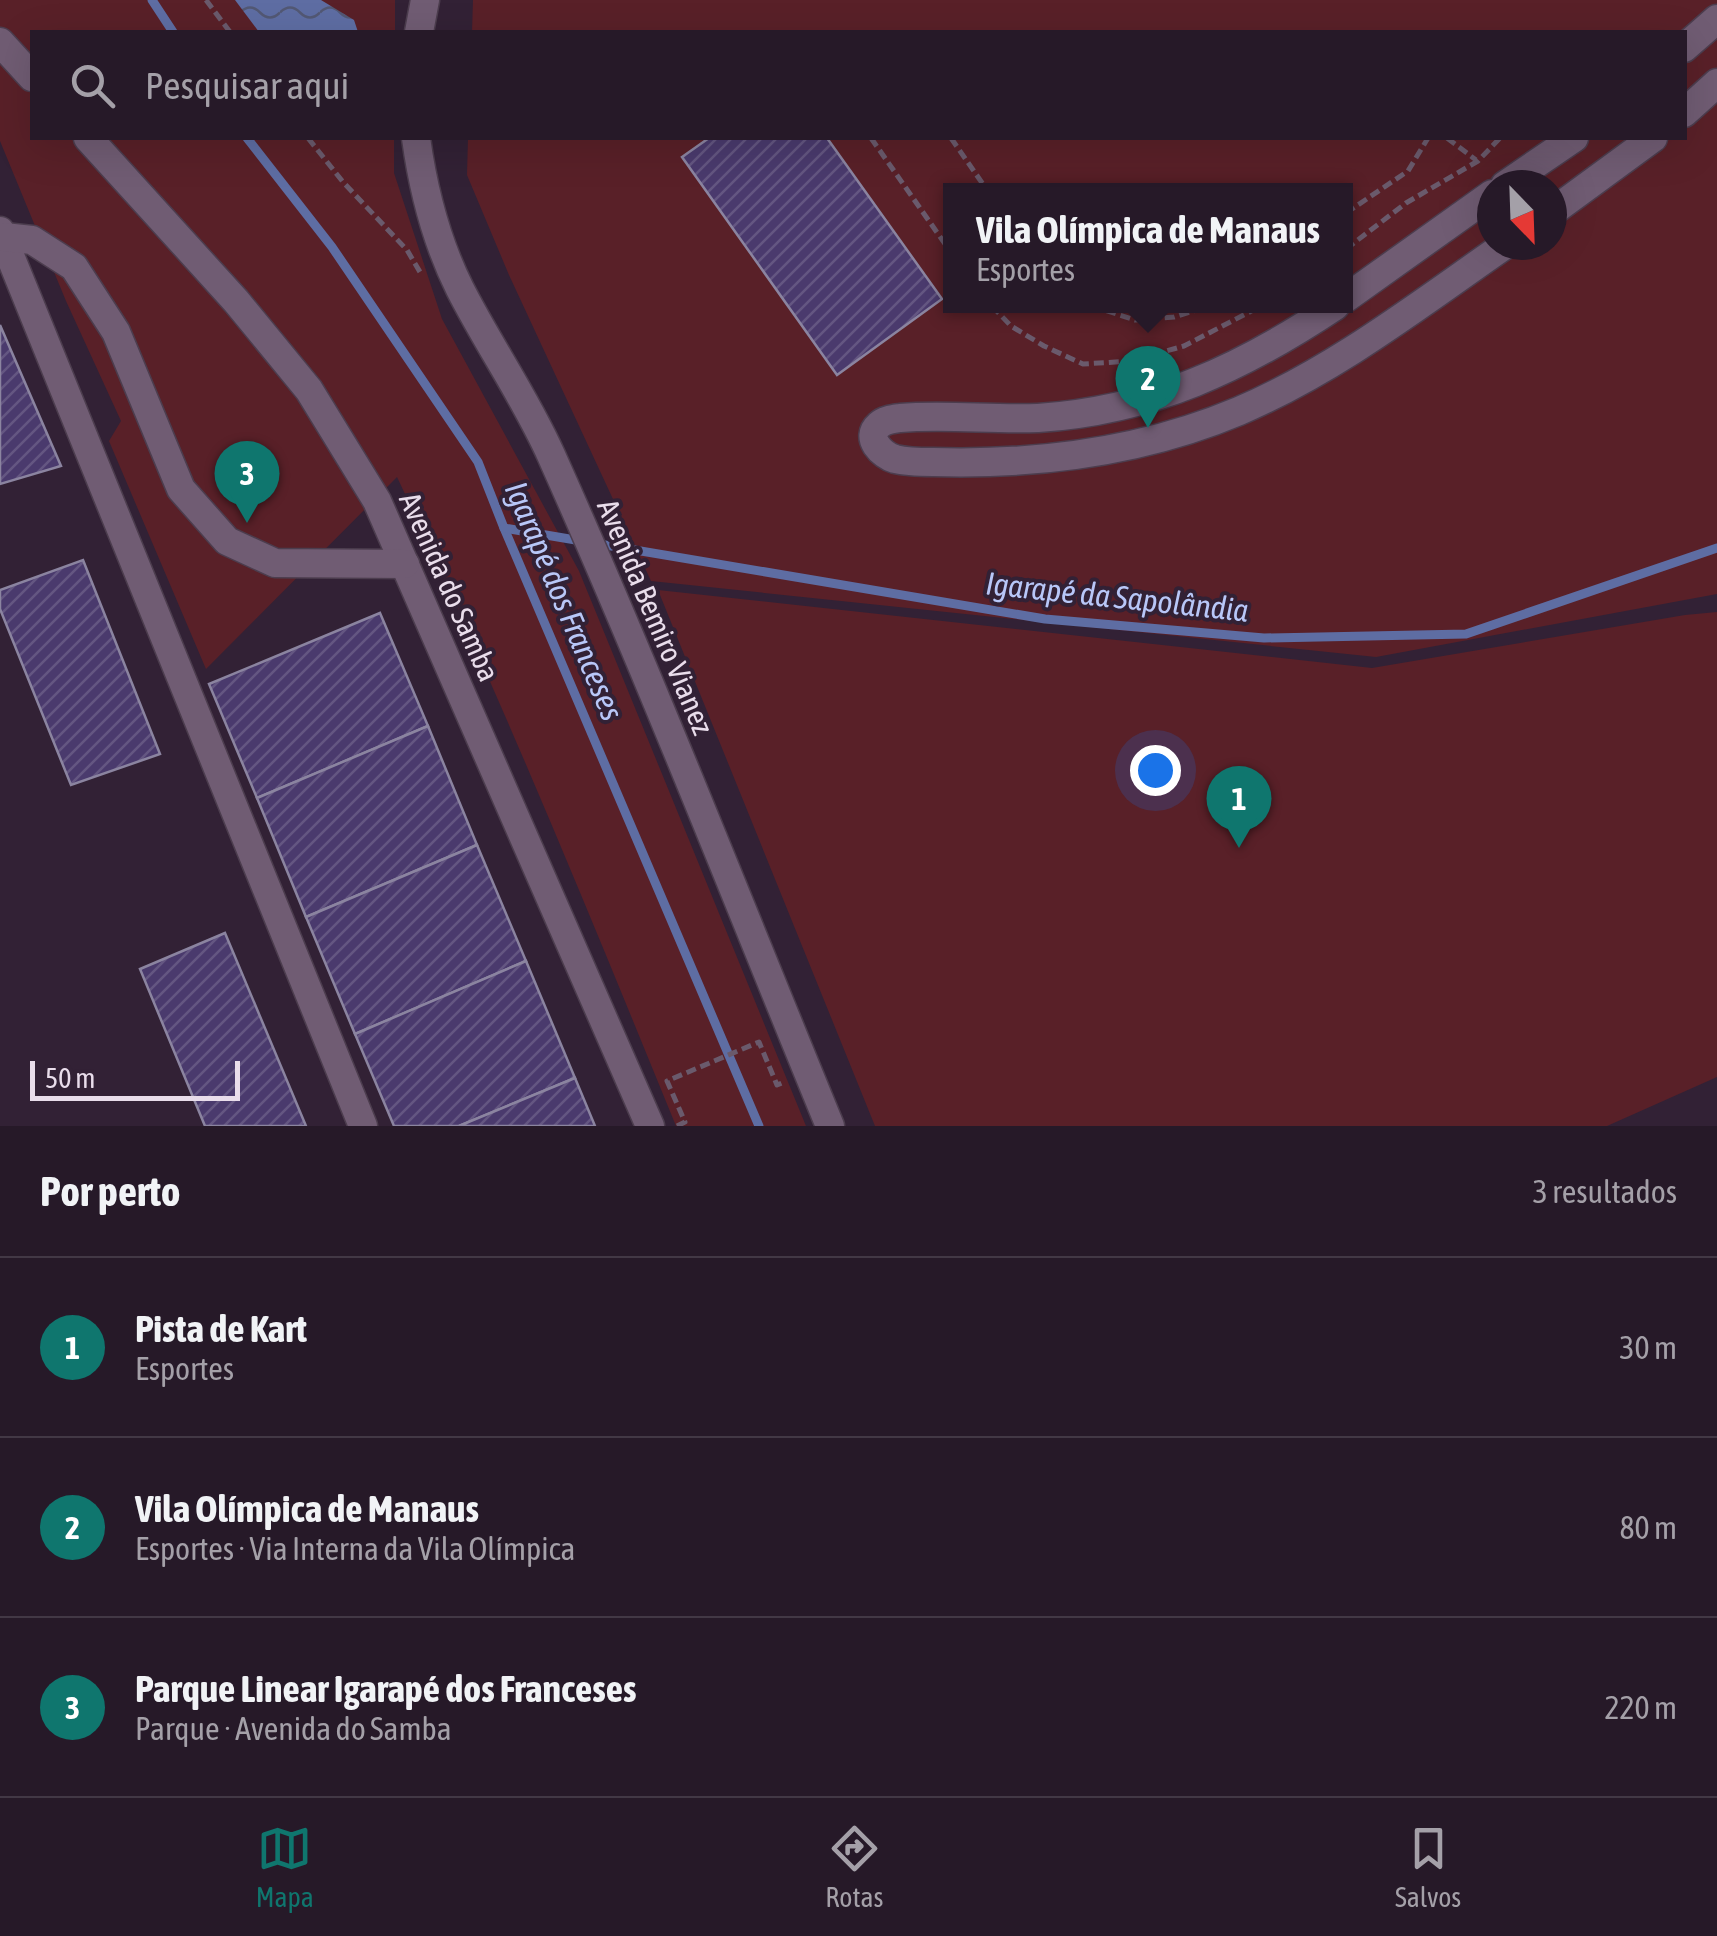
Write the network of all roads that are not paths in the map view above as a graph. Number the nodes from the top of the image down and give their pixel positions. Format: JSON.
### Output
{"nodes":[{"id":1,"x":425,"y":0,"type":"edge"},
{"id":2,"x":1717,"y":18,"type":"edge"},
{"id":3,"x":419,"y":30,"type":"edge"},
{"id":4,"x":0,"y":42,"type":"edge"},
{"id":5,"x":1687,"y":45,"type":"edge"},
{"id":6,"x":30,"y":75,"type":"edge"},
{"id":7,"x":1717,"y":83,"type":"edge"},
{"id":8,"x":1687,"y":110,"type":"edge"},
{"id":9,"x":90,"y":140,"type":"edge"},
{"id":10,"x":416,"y":140,"type":"edge"},
{"id":11,"x":1571,"y":140,"type":"edge"},
{"id":12,"x":1649,"y":140,"type":"edge"},
{"id":13,"x":1527,"y":170,"type":"edge"},
{"id":14,"x":1567,"y":201,"type":"edge"},
{"id":15,"x":1477,"y":205,"type":"edge"},
{"id":16,"x":2,"y":234,"type":"edge"},
{"id":17,"x":1483,"y":260,"type":"edge"},
{"id":18,"x":1353,"y":293,"type":"edge"},
{"id":19,"x":1325,"y":313,"type":"edge"},
{"id":20,"x":1286,"y":339,"type":"junction"},
{"id":21,"x":1310,"y":375,"type":"junction"},
{"id":22,"x":405,"y":564,"type":"junction"},
{"id":23,"x":364,"y":1126,"type":"edge"},
{"id":24,"x":650,"y":1126,"type":"edge"},
{"id":25,"x":830,"y":1126,"type":"edge"}],
"edges":[{"from":1,"to":3,"type":"street"},
{"from":2,"to":5,"type":"street"},
{"from":4,"to":6,"type":"street"},
{"from":7,"to":8,"type":"street"},
{"from":9,"to":22,"type":"street","name":"Avenida do Samba"},
{"from":10,"to":25,"type":"street","name":"Avenida Bemiro Vianez"},
{"from":11,"to":13,"type":"street"},
{"from":12,"to":14,"type":"street"},
{"from":15,"to":18,"type":"street"},
{"from":16,"to":22,"type":"street"},
{"from":16,"to":23,"type":"street"},
{"from":17,"to":21,"type":"street"},
{"from":19,"to":20,"type":"street"},
{"from":20,"to":21,"type":"street"},
{"from":20,"to":21,"type":"street"},
{"from":22,"to":24,"type":"street","name":"Avenida do Samba"}]}
